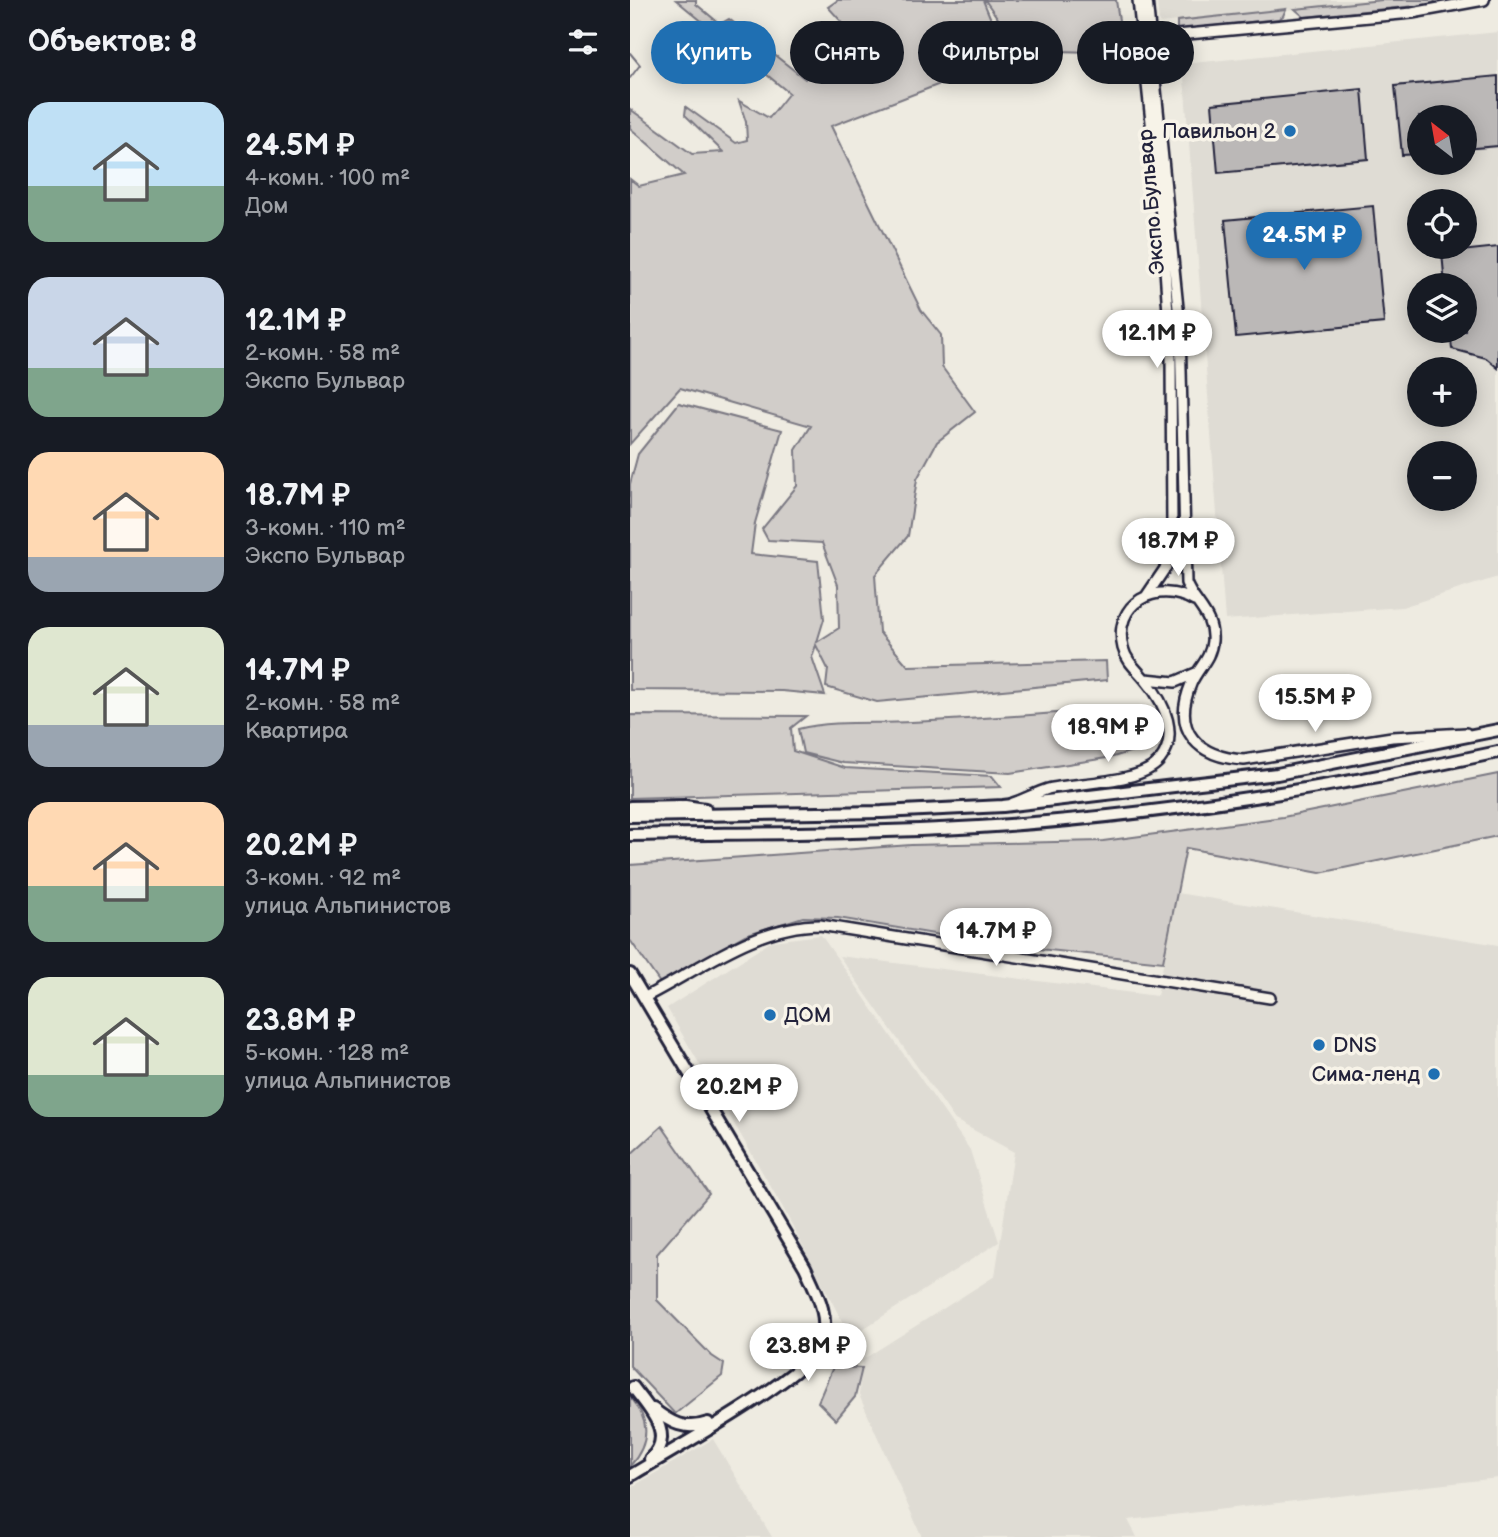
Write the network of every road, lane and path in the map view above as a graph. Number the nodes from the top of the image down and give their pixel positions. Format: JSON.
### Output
{"nodes":[{"id":1,"x":1138,"y":0,"type":"edge"},
{"id":2,"x":1147,"y":0,"type":"edge"},
{"id":3,"x":1484,"y":0,"type":"edge"},
{"id":4,"x":1143,"y":21,"type":"edge"},
{"id":5,"x":1147,"y":21,"type":"edge"},
{"id":6,"x":1194,"y":34,"type":"edge"},
{"id":7,"x":1151,"y":84,"type":"edge"},
{"id":8,"x":1152,"y":84,"type":"edge"},
{"id":9,"x":1147,"y":595,"type":"junction"},
{"id":10,"x":1201,"y":606,"type":"junction"},
{"id":11,"x":1197,"y":672,"type":"junction"},
{"id":12,"x":1145,"y":679,"type":"junction"},
{"id":13,"x":1498,"y":730,"type":"edge"},
{"id":14,"x":1483,"y":733,"type":"junction"},
{"id":15,"x":1498,"y":752,"type":"edge"},
{"id":16,"x":1003,"y":806,"type":"junction"},
{"id":17,"x":630,"y":807,"type":"edge"},
{"id":18,"x":735,"y":814,"type":"junction"},
{"id":19,"x":630,"y":816,"type":"edge"},
{"id":20,"x":744,"y":833,"type":"junction"},
{"id":21,"x":630,"y":835,"type":"edge"},
{"id":22,"x":630,"y":842,"type":"edge"},
{"id":23,"x":630,"y":974,"type":"edge"},
{"id":24,"x":645,"y":997,"type":"junction"},
{"id":25,"x":1270,"y":998,"type":"dead end"},
{"id":26,"x":631,"y":1385,"type":"edge"},
{"id":27,"x":651,"y":1406,"type":"junction"},
{"id":28,"x":736,"y":1410,"type":"junction"},
{"id":29,"x":684,"y":1443,"type":"junction"},
{"id":30,"x":630,"y":1476,"type":"edge"}],
"edges":[{"from":1,"to":4,"type":"street","name":"Экспо Бульвар"},
{"from":2,"to":5,"type":"street","name":"Экспо Бульвар"},
{"from":3,"to":6,"type":"street"},
{"from":7,"to":9,"type":"street","name":"Экспо Бульвар"},
{"from":8,"to":10,"type":"street","name":"Экспо Бульвар"},
{"from":9,"to":10,"type":"street"},
{"from":9,"to":12,"type":"street","name":"Экспо Бульвар"},
{"from":10,"to":11,"type":"street","name":"Экспо Бульвар"},
{"from":11,"to":12,"type":"street"},
{"from":11,"to":14,"type":"street","name":"Экспо Бульвар"},
{"from":12,"to":16,"type":"street","name":"Экспо Бульвар"},
{"from":13,"to":14,"type":"main road"},
{"from":14,"to":16,"type":"main road"},
{"from":15,"to":20,"type":"main road"},
{"from":16,"to":18,"type":"main road"},
{"from":17,"to":18,"type":"main road"},
{"from":18,"to":19,"type":"main road"},
{"from":20,"to":21,"type":"main road"},
{"from":20,"to":22,"type":"main road"},
{"from":23,"to":24,"type":"main road"},
{"from":24,"to":25,"type":"street"},
{"from":24,"to":28,"type":"main road"},
{"from":26,"to":27,"type":"main road"},
{"from":26,"to":30,"type":"main road"},
{"from":27,"to":28,"type":"main road"},
{"from":27,"to":29,"type":"main road"},
{"from":28,"to":29,"type":"main road"},
{"from":29,"to":30,"type":"main road"}]}
